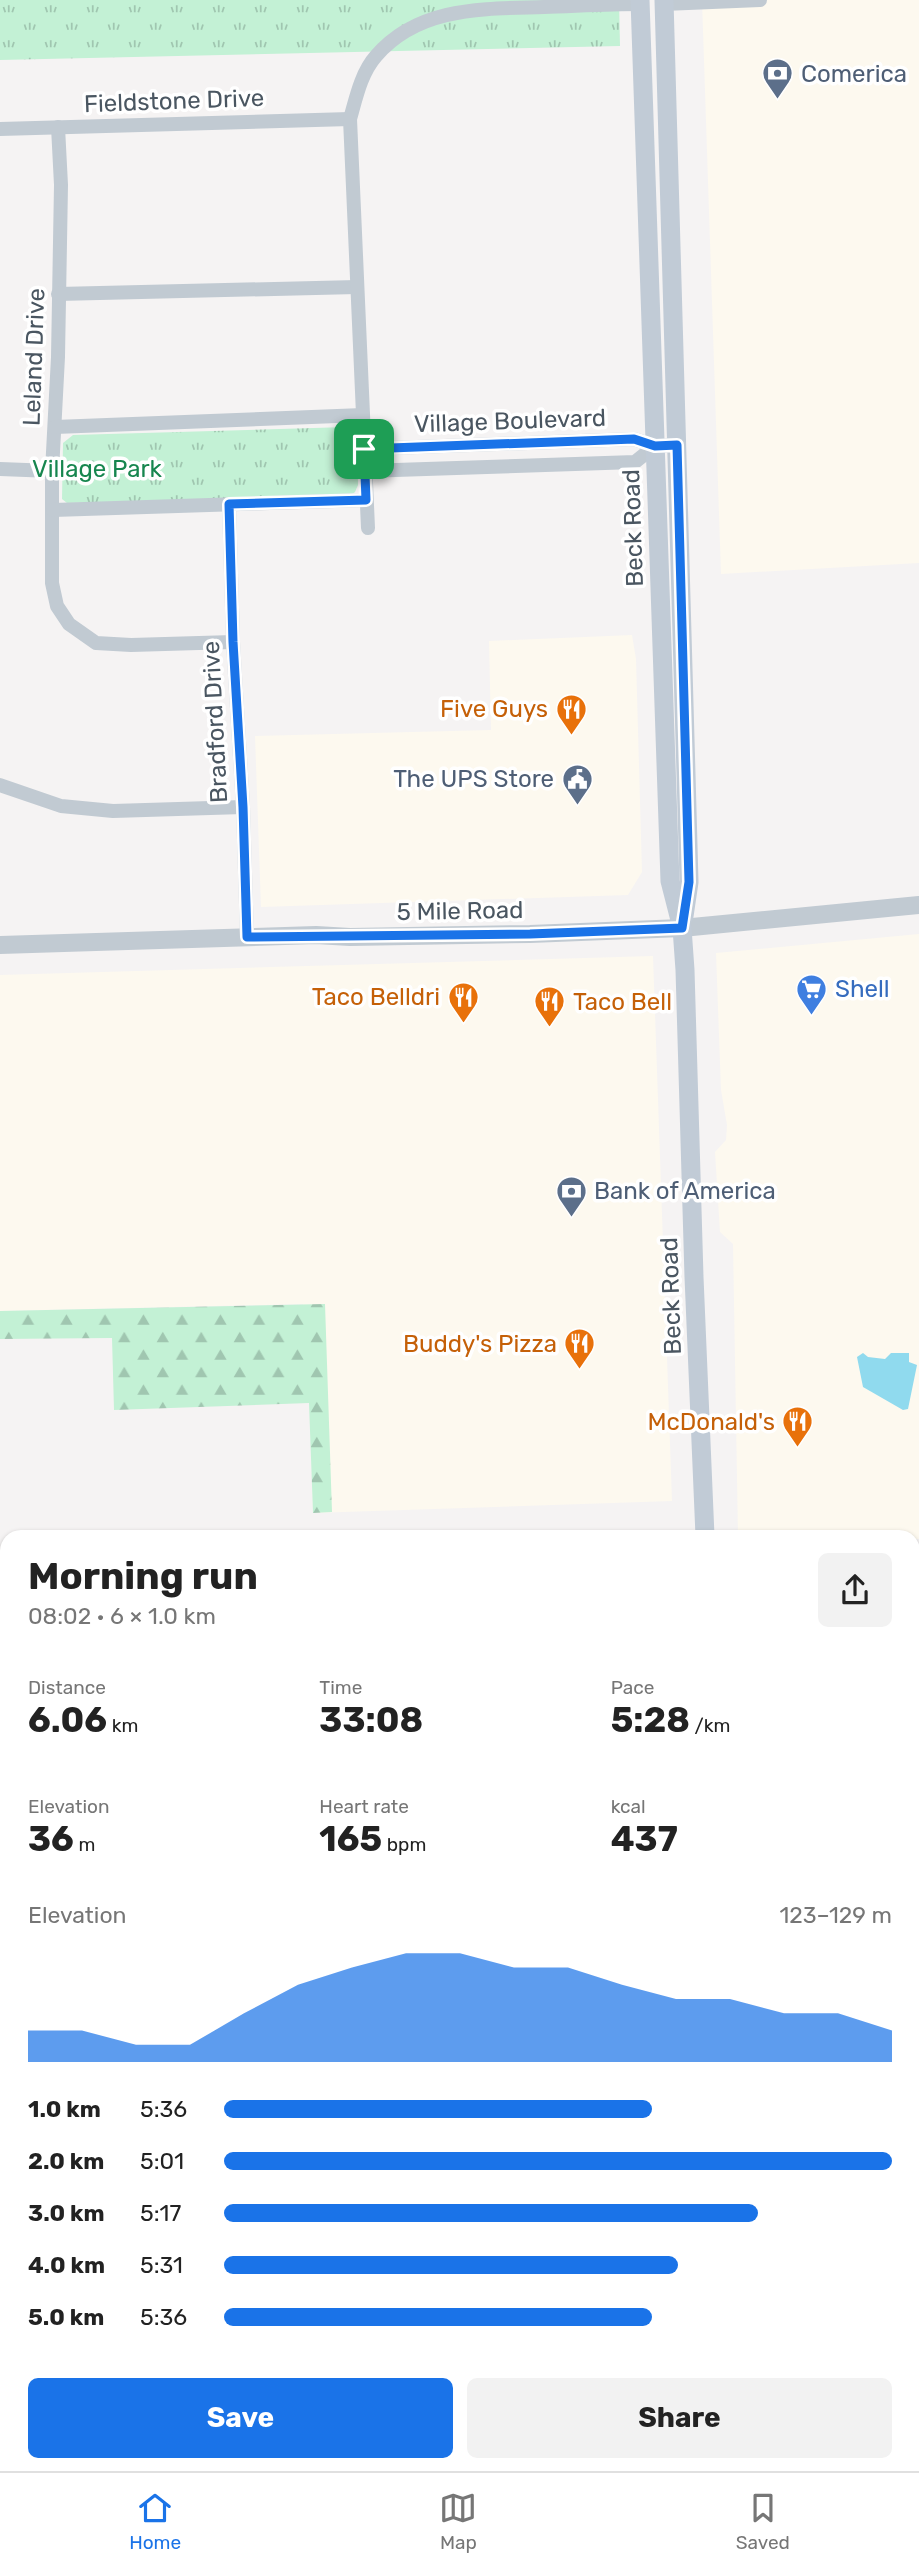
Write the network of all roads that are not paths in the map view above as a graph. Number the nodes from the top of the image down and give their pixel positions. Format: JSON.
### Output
{"nodes":[{"id":1,"x":760,"y":0,"type":"edge"},
{"id":2,"x":640,"y":2,"type":"edge"},
{"id":3,"x":664,"y":2,"type":"edge"},
{"id":4,"x":350,"y":119,"type":"junction"},
{"id":5,"x":58,"y":127,"type":"junction"},
{"id":6,"x":0,"y":129,"type":"edge"},
{"id":7,"x":356,"y":287,"type":"junction"},
{"id":8,"x":58,"y":294,"type":"junction"},
{"id":9,"x":363,"y":415,"type":"junction"},
{"id":10,"x":55,"y":426,"type":"junction"},
{"id":11,"x":677,"y":445,"type":"junction"},
{"id":12,"x":655,"y":446,"type":"junction"},
{"id":13,"x":364,"y":449,"type":"junction"},
{"id":14,"x":0,"y":469,"type":"edge"},
{"id":15,"x":52,"y":471,"type":"junction"},
{"id":16,"x":365,"y":471,"type":"junction"},
{"id":17,"x":366,"y":500,"type":"junction"},
{"id":18,"x":229,"y":504,"type":"junction"},
{"id":19,"x":53,"y":510,"type":"junction"},
{"id":20,"x":368,"y":528,"type":"dead end"},
{"id":21,"x":233,"y":642,"type":"junction"},
{"id":22,"x":1,"y":787,"type":"edge"},
{"id":23,"x":243,"y":807,"type":"junction"},
{"id":24,"x":919,"y":905,"type":"edge"},
{"id":25,"x":682,"y":928,"type":"junction"},
{"id":26,"x":247,"y":937,"type":"junction"},
{"id":27,"x":0,"y":945,"type":"edge"},
{"id":28,"x":705,"y":1530,"type":"edge"}],
"edges":[{"from":1,"to":3,"type":"street"},
{"from":2,"to":4,"type":"street"},
{"from":2,"to":12,"type":"main road","name":"Beck Road"},
{"from":3,"to":11,"type":"main road","name":"Beck Road"},
{"from":4,"to":5,"type":"street","name":"Fieldstone Drive"},
{"from":4,"to":7,"type":"street"},
{"from":5,"to":6,"type":"street","name":"Fieldstone Drive"},
{"from":5,"to":8,"type":"street","name":"Leland Drive"},
{"from":7,"to":8,"type":"street"},
{"from":7,"to":9,"type":"street"},
{"from":8,"to":10,"type":"street","name":"Leland Drive"},
{"from":9,"to":10,"type":"street"},
{"from":9,"to":13,"type":"street"},
{"from":10,"to":15,"type":"street","name":"Leland Drive"},
{"from":11,"to":12,"type":"street"},
{"from":11,"to":25,"type":"main road","name":"Beck Road"},
{"from":12,"to":13,"type":"street","name":"Village Boulevard"},
{"from":12,"to":16,"type":"street","name":"Village Boulevard"},
{"from":12,"to":25,"type":"main road","name":"Beck Road"},
{"from":13,"to":16,"type":"street"},
{"from":14,"to":15,"type":"street"},
{"from":15,"to":19,"type":"street","name":"Leland Drive"},
{"from":16,"to":17,"type":"street"},
{"from":17,"to":18,"type":"street"},
{"from":17,"to":20,"type":"street"},
{"from":18,"to":19,"type":"street"},
{"from":18,"to":21,"type":"street","name":"Bradford Drive"},
{"from":19,"to":21,"type":"street","name":"Leland Drive"},
{"from":21,"to":23,"type":"street","name":"Bradford Drive"},
{"from":22,"to":23,"type":"street"},
{"from":23,"to":26,"type":"street","name":"Bradford Drive"},
{"from":24,"to":25,"type":"street","name":"5 Mile Road"},
{"from":25,"to":26,"type":"street","name":"5 Mile Road"},
{"from":25,"to":28,"type":"main road","name":"Beck Road"},
{"from":26,"to":27,"type":"street","name":"5 Mile Road"}]}
